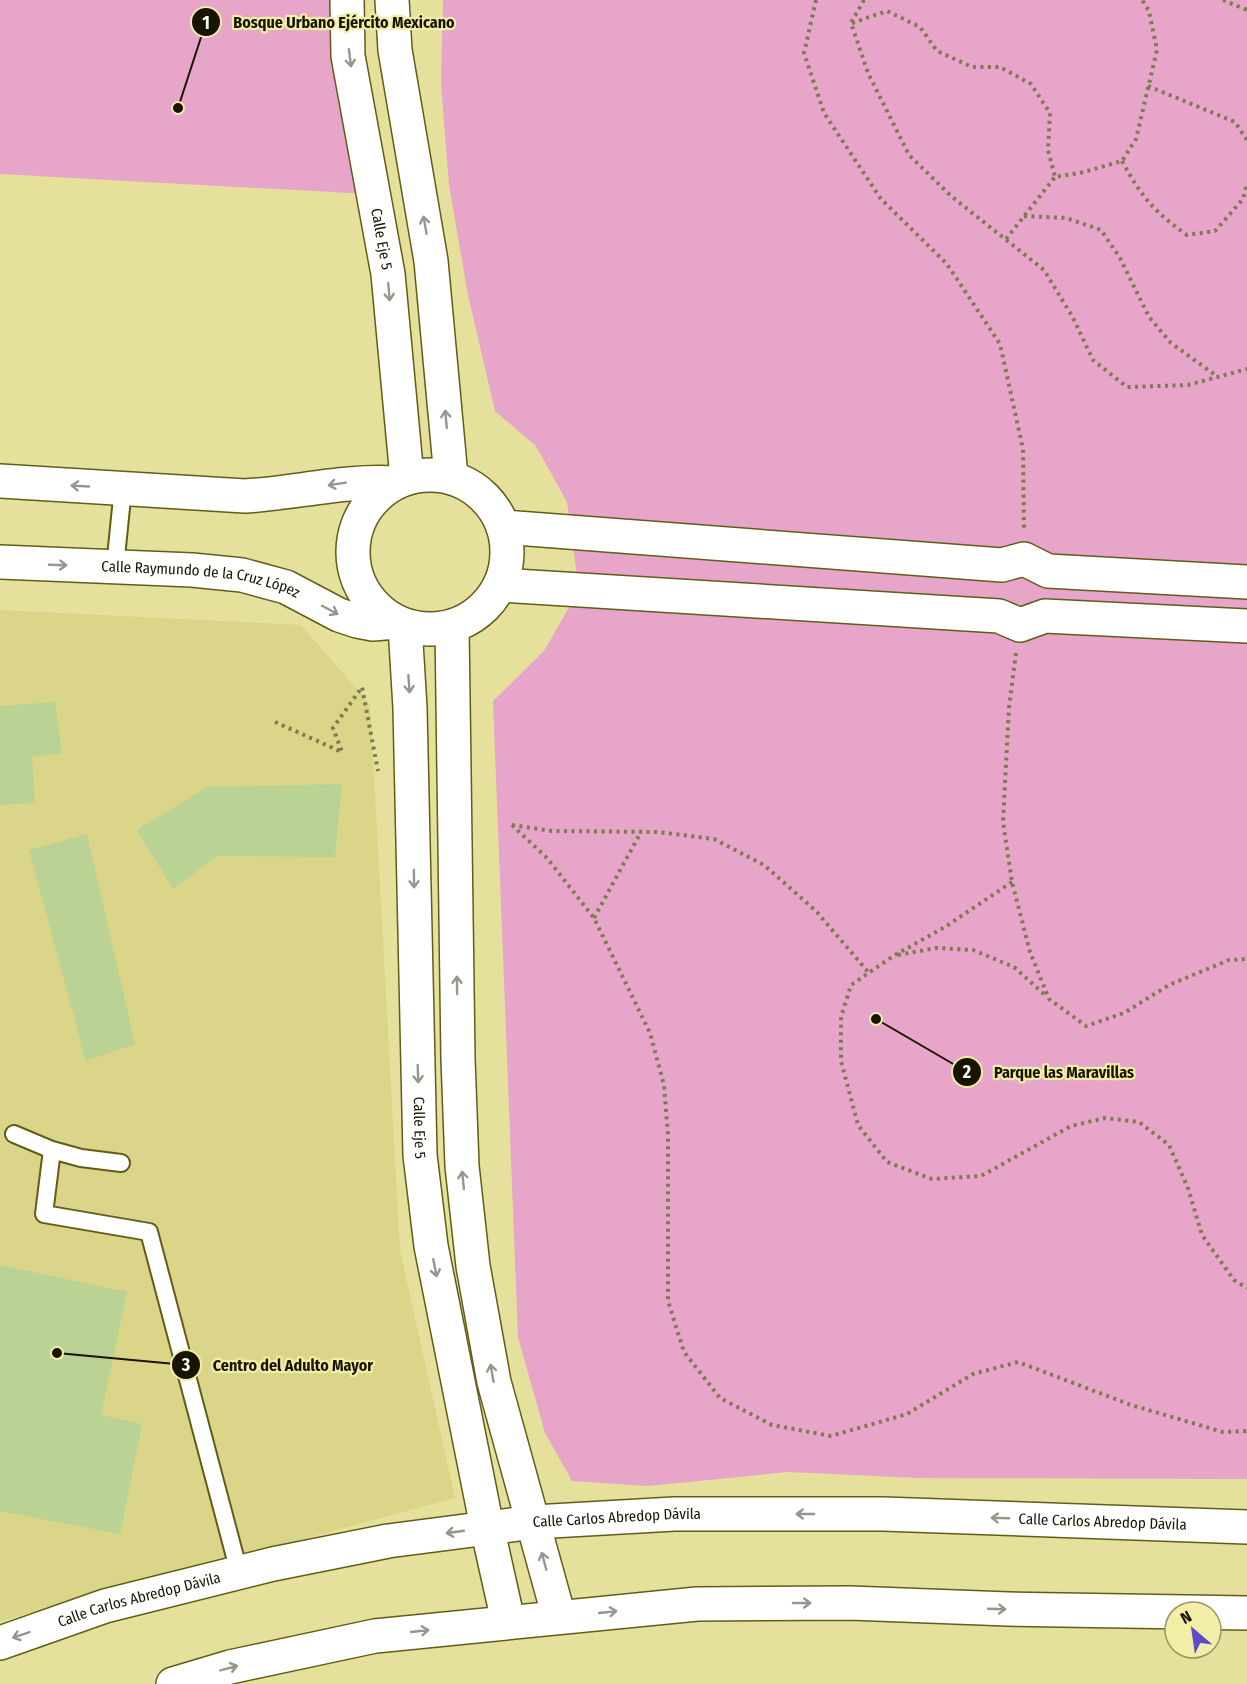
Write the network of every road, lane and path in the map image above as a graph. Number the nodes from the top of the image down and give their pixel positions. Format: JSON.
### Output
{"nodes":[{"id":1,"x":347,"y":0,"type":"edge"},
{"id":2,"x":392,"y":0,"type":"edge"},
{"id":3,"x":816,"y":0,"type":"edge"},
{"id":4,"x":864,"y":0,"type":"edge"},
{"id":5,"x":1142,"y":0,"type":"edge"},
{"id":6,"x":1223,"y":0,"type":"edge"},
{"id":7,"x":1247,"y":10,"type":"edge"},
{"id":8,"x":851,"y":23,"type":"junction"},
{"id":9,"x":1148,"y":86,"type":"junction"},
{"id":10,"x":1247,"y":140,"type":"edge"},
{"id":11,"x":1122,"y":161,"type":"junction"},
{"id":12,"x":1055,"y":177,"type":"junction"},
{"id":13,"x":1247,"y":183,"type":"edge"},
{"id":14,"x":1245,"y":200,"type":"edge"},
{"id":15,"x":1023,"y":216,"type":"junction"},
{"id":16,"x":1006,"y":239,"type":"junction"},
{"id":17,"x":1247,"y":369,"type":"edge"},
{"id":18,"x":1218,"y":377,"type":"junction"},
{"id":19,"x":451,"y":477,"type":"junction"},
{"id":20,"x":401,"y":480,"type":"junction"},
{"id":21,"x":0,"y":481,"type":"edge"},
{"id":22,"x":123,"y":488,"type":"junction"},
{"id":23,"x":503,"y":527,"type":"junction"},
{"id":24,"x":0,"y":562,"type":"edge"},
{"id":25,"x":1025,"y":565,"type":"junction"},
{"id":26,"x":115,"y":567,"type":"junction"},
{"id":27,"x":1247,"y":582,"type":"edge"},
{"id":28,"x":501,"y":585,"type":"junction"},
{"id":29,"x":1021,"y":619,"type":"junction"},
{"id":30,"x":400,"y":624,"type":"junction"},
{"id":31,"x":1247,"y":626,"type":"edge"},
{"id":32,"x":452,"y":627,"type":"junction"},
{"id":33,"x":275,"y":722,"type":"dead end"},
{"id":34,"x":379,"y":773,"type":"dead end"},
{"id":35,"x":641,"y":832,"type":"junction"},
{"id":36,"x":1012,"y":882,"type":"junction"},
{"id":37,"x":594,"y":918,"type":"junction"},
{"id":38,"x":895,"y":956,"type":"junction"},
{"id":39,"x":1247,"y":959,"type":"edge"},
{"id":40,"x":868,"y":973,"type":"junction"},
{"id":41,"x":1049,"y":999,"type":"junction"},
{"id":42,"x":14,"y":1134,"type":"dead end"},
{"id":43,"x":52,"y":1150,"type":"junction"},
{"id":44,"x":121,"y":1163,"type":"dead end"},
{"id":45,"x":1247,"y":1288,"type":"edge"},
{"id":46,"x":1247,"y":1431,"type":"edge"},
{"id":47,"x":534,"y":1522,"type":"junction"},
{"id":48,"x":486,"y":1527,"type":"junction"},
{"id":49,"x":1247,"y":1527,"type":"edge"},
{"id":50,"x":239,"y":1572,"type":"junction"},
{"id":51,"x":1247,"y":1613,"type":"edge"},
{"id":52,"x":559,"y":1617,"type":"junction"},
{"id":53,"x":508,"y":1621,"type":"junction"},
{"id":54,"x":0,"y":1643,"type":"edge"},
{"id":55,"x":173,"y":1684,"type":"edge"}],
"edges":[{"from":1,"to":20,"type":"street","name":"Calle Eje 5","one_way":true},
{"from":19,"to":2,"type":"street","one_way":true},
{"from":3,"to":25,"type":"path"},
{"from":4,"to":8,"type":"path"},
{"from":5,"to":9,"type":"path"},
{"from":6,"to":7,"type":"path"},
{"from":8,"to":12,"type":"path"},
{"from":8,"to":16,"type":"path"},
{"from":9,"to":10,"type":"path"},
{"from":9,"to":11,"type":"path"},
{"from":11,"to":12,"type":"path"},
{"from":11,"to":14,"type":"path"},
{"from":12,"to":15,"type":"path"},
{"from":13,"to":14,"type":"path"},
{"from":15,"to":16,"type":"path"},
{"from":15,"to":18,"type":"path"},
{"from":16,"to":18,"type":"path"},
{"from":17,"to":18,"type":"path"},
{"from":19,"to":20,"type":"street"},
{"from":19,"to":23,"type":"street"},
{"from":20,"to":22,"type":"street","one_way":true},
{"from":20,"to":30,"type":"street"},
{"from":22,"to":21,"type":"street","one_way":true},
{"from":22,"to":26,"type":"lane"},
{"from":23,"to":25,"type":"street"},
{"from":23,"to":28,"type":"street"},
{"from":24,"to":26,"type":"street","name":"Calle Raymundo de la Cruz López","one_way":true},
{"from":25,"to":27,"type":"street"},
{"from":25,"to":29,"type":"street"},
{"from":25,"to":29,"type":"street"},
{"from":26,"to":30,"type":"street","name":"Calle Raymundo de la Cruz López","one_way":true},
{"from":28,"to":29,"type":"street"},
{"from":28,"to":32,"type":"street"},
{"from":29,"to":31,"type":"street"},
{"from":29,"to":36,"type":"path"},
{"from":30,"to":32,"type":"street"},
{"from":30,"to":48,"type":"street","name":"Calle Eje 5","one_way":true},
{"from":47,"to":32,"type":"street","one_way":true},
{"from":33,"to":34,"type":"path"},
{"from":35,"to":37,"type":"path"},
{"from":35,"to":37,"type":"path"},
{"from":35,"to":40,"type":"path"},
{"from":36,"to":38,"type":"path"},
{"from":36,"to":41,"type":"path"},
{"from":37,"to":46,"type":"path"},
{"from":38,"to":40,"type":"path"},
{"from":38,"to":41,"type":"path"},
{"from":39,"to":41,"type":"path"},
{"from":40,"to":45,"type":"path"},
{"from":42,"to":43,"type":"lane"},
{"from":43,"to":44,"type":"lane"},
{"from":43,"to":50,"type":"lane"},
{"from":47,"to":48,"type":"street","name":"Calle Carlos Abredop Dávila"},
{"from":49,"to":47,"type":"street","name":"Calle Carlos Abredop Dávila","one_way":true},
{"from":52,"to":47,"type":"street","one_way":true},
{"from":48,"to":50,"type":"street","name":"Calle Carlos Abredop Dávila","one_way":true},
{"from":48,"to":53,"type":"street","name":"Calle Eje 5"},
{"from":50,"to":54,"type":"street","name":"Calle Carlos Abredop Dávila","one_way":true},
{"from":52,"to":51,"type":"street","one_way":true},
{"from":52,"to":53,"type":"street"},
{"from":55,"to":53,"type":"street","one_way":true}]}
